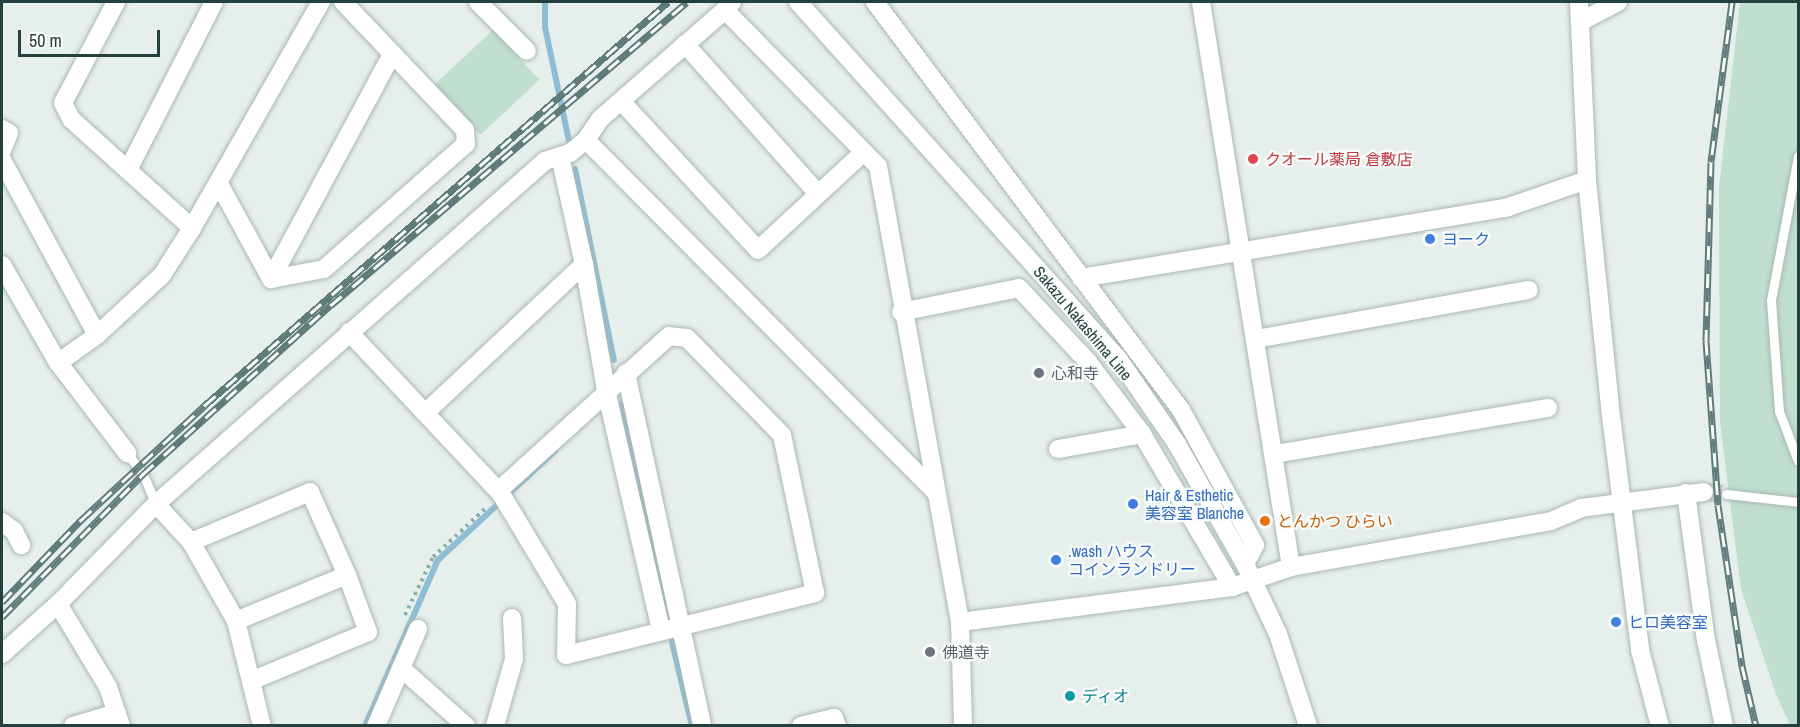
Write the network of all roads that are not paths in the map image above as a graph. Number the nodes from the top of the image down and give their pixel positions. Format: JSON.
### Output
{"nodes":[{"id":1,"x":116,"y":2,"type":"edge"},
{"id":2,"x":214,"y":2,"type":"edge"},
{"id":3,"x":321,"y":2,"type":"edge"},
{"id":4,"x":343,"y":2,"type":"edge"},
{"id":5,"x":478,"y":2,"type":"edge"},
{"id":6,"x":798,"y":2,"type":"edge"},
{"id":7,"x":874,"y":2,"type":"edge"},
{"id":8,"x":1201,"y":2,"type":"edge"},
{"id":9,"x":1579,"y":2,"type":"edge"},
{"id":10,"x":1618,"y":2,"type":"edge"},
{"id":11,"x":728,"y":6,"type":"edge"},
{"id":12,"x":1580,"y":22,"type":"junction"},
{"id":13,"x":685,"y":44,"type":"junction"},
{"id":14,"x":527,"y":51,"type":"dead end"},
{"id":15,"x":392,"y":54,"type":"junction"},
{"id":16,"x":621,"y":101,"type":"junction"},
{"id":17,"x":2,"y":129,"type":"edge"},
{"id":18,"x":586,"y":140,"type":"junction"},
{"id":19,"x":2,"y":150,"type":"edge"},
{"id":20,"x":864,"y":152,"type":"junction"},
{"id":21,"x":560,"y":156,"type":"junction"},
{"id":22,"x":1798,"y":156,"type":"edge"},
{"id":23,"x":2,"y":160,"type":"edge"},
{"id":24,"x":128,"y":170,"type":"junction"},
{"id":25,"x":1587,"y":180,"type":"junction"},
{"id":26,"x":218,"y":182,"type":"junction"},
{"id":27,"x":818,"y":194,"type":"junction"},
{"id":28,"x":192,"y":228,"type":"junction"},
{"id":29,"x":1242,"y":253,"type":"junction"},
{"id":30,"x":584,"y":264,"type":"junction"},
{"id":31,"x":2,"y":265,"type":"edge"},
{"id":32,"x":1081,"y":278,"type":"junction"},
{"id":33,"x":272,"y":279,"type":"junction"},
{"id":34,"x":1529,"y":290,"type":"dead end"},
{"id":35,"x":901,"y":312,"type":"junction"},
{"id":36,"x":349,"y":332,"type":"junction"},
{"id":37,"x":97,"y":335,"type":"junction"},
{"id":38,"x":1256,"y":339,"type":"junction"},
{"id":39,"x":58,"y":363,"type":"junction"},
{"id":40,"x":626,"y":373,"type":"junction"},
{"id":41,"x":606,"y":390,"type":"junction"},
{"id":42,"x":1548,"y":408,"type":"dead end"},
{"id":43,"x":425,"y":413,"type":"junction"},
{"id":44,"x":1142,"y":434,"type":"junction"},
{"id":45,"x":1058,"y":449,"type":"dead end"},
{"id":46,"x":127,"y":453,"type":"joint"},
{"id":47,"x":1275,"y":454,"type":"junction"},
{"id":48,"x":1798,"y":461,"type":"edge"},
{"id":49,"x":935,"y":491,"type":"junction"},
{"id":50,"x":1726,"y":494,"type":"tunnel mouth"},
{"id":51,"x":503,"y":496,"type":"junction"},
{"id":52,"x":1622,"y":502,"type":"junction"},
{"id":53,"x":1798,"y":502,"type":"edge"},
{"id":54,"x":156,"y":504,"type":"junction"},
{"id":55,"x":2,"y":522,"type":"edge"},
{"id":56,"x":191,"y":542,"type":"junction"},
{"id":57,"x":21,"y":545,"type":"dead end"},
{"id":58,"x":1245,"y":564,"type":"junction"},
{"id":59,"x":1291,"y":567,"type":"junction"},
{"id":60,"x":347,"y":575,"type":"junction"},
{"id":61,"x":1253,"y":581,"type":"junction"},
{"id":62,"x":1232,"y":587,"type":"junction"},
{"id":63,"x":58,"y":604,"type":"junction"},
{"id":64,"x":512,"y":618,"type":"dead end"},
{"id":65,"x":236,"y":621,"type":"junction"},
{"id":66,"x":960,"y":622,"type":"junction"},
{"id":67,"x":411,"y":624,"type":"road end"},
{"id":68,"x":681,"y":626,"type":"junction"},
{"id":69,"x":661,"y":631,"type":"junction"},
{"id":70,"x":2,"y":654,"type":"edge"},
{"id":71,"x":401,"y":668,"type":"junction"},
{"id":72,"x":251,"y":681,"type":"junction"},
{"id":73,"x":119,"y":719,"type":"edge"},
{"id":74,"x":73,"y":726,"type":"edge"},
{"id":75,"x":262,"y":726,"type":"edge"},
{"id":76,"x":376,"y":726,"type":"edge"},
{"id":77,"x":466,"y":726,"type":"edge"},
{"id":78,"x":495,"y":726,"type":"edge"},
{"id":79,"x":702,"y":726,"type":"edge"},
{"id":80,"x":801,"y":726,"type":"edge"},
{"id":81,"x":837,"y":726,"type":"edge"},
{"id":82,"x":963,"y":726,"type":"edge"},
{"id":83,"x":1308,"y":726,"type":"edge"},
{"id":84,"x":1660,"y":726,"type":"edge"},
{"id":85,"x":1724,"y":726,"type":"edge"}],
"edges":[{"from":1,"to":24,"type":"street"},
{"from":2,"to":24,"type":"street"},
{"from":3,"to":26,"type":"street"},
{"from":4,"to":15,"type":"street"},
{"from":5,"to":14,"type":"street"},
{"from":6,"to":58,"type":"street","name":"Sakazu Nakashima Line"},
{"from":7,"to":32,"type":"street"},
{"from":8,"to":29,"type":"street"},
{"from":9,"to":12,"type":"street"},
{"from":10,"to":12,"type":"street"},
{"from":11,"to":13,"type":"street"},
{"from":11,"to":20,"type":"street"},
{"from":12,"to":25,"type":"street"},
{"from":13,"to":16,"type":"street"},
{"from":13,"to":27,"type":"street"},
{"from":15,"to":33,"type":"street"},
{"from":15,"to":33,"type":"street"},
{"from":16,"to":18,"type":"street"},
{"from":16,"to":27,"type":"street"},
{"from":17,"to":19,"type":"street"},
{"from":18,"to":21,"type":"street"},
{"from":18,"to":49,"type":"street"},
{"from":20,"to":27,"type":"street"},
{"from":20,"to":35,"type":"street"},
{"from":21,"to":30,"type":"street"},
{"from":21,"to":36,"type":"street"},
{"from":22,"to":48,"type":"lane"},
{"from":23,"to":37,"type":"street"},
{"from":24,"to":28,"type":"street"},
{"from":25,"to":29,"type":"street"},
{"from":25,"to":52,"type":"street"},
{"from":26,"to":28,"type":"street"},
{"from":26,"to":33,"type":"street"},
{"from":28,"to":37,"type":"street"},
{"from":29,"to":32,"type":"street"},
{"from":29,"to":38,"type":"street"},
{"from":30,"to":41,"type":"street"},
{"from":30,"to":43,"type":"street"},
{"from":31,"to":39,"type":"street"},
{"from":32,"to":58,"type":"street"},
{"from":34,"to":38,"type":"street"},
{"from":35,"to":44,"type":"street"},
{"from":35,"to":49,"type":"street"},
{"from":36,"to":43,"type":"street"},
{"from":36,"to":54,"type":"street"},
{"from":37,"to":39,"type":"street"},
{"from":38,"to":47,"type":"street"},
{"from":39,"to":46,"type":"street"},
{"from":40,"to":41,"type":"street"},
{"from":40,"to":68,"type":"street"},
{"from":40,"to":68,"type":"street"},
{"from":41,"to":51,"type":"street"},
{"from":41,"to":69,"type":"street"},
{"from":42,"to":47,"type":"street"},
{"from":43,"to":51,"type":"street"},
{"from":44,"to":45,"type":"street"},
{"from":44,"to":62,"type":"street"},
{"from":46,"to":54,"type":"lane"},
{"from":47,"to":59,"type":"street"},
{"from":49,"to":66,"type":"street"},
{"from":50,"to":53,"type":"lane"},
{"from":51,"to":69,"type":"street"},
{"from":52,"to":59,"type":"street"},
{"from":52,"to":84,"type":"street"},
{"from":52,"to":85,"type":"street"},
{"from":54,"to":56,"type":"street"},
{"from":54,"to":63,"type":"street"},
{"from":55,"to":57,"type":"street"},
{"from":56,"to":60,"type":"street"},
{"from":56,"to":65,"type":"street"},
{"from":58,"to":61,"type":"street","name":"Sakazu Nakashima Line"},
{"from":59,"to":61,"type":"street"},
{"from":60,"to":65,"type":"street"},
{"from":60,"to":72,"type":"street"},
{"from":61,"to":62,"type":"street"},
{"from":61,"to":83,"type":"street","name":"Sakazu Nakashima Line"},
{"from":62,"to":66,"type":"street"},
{"from":63,"to":70,"type":"street"},
{"from":63,"to":73,"type":"street"},
{"from":64,"to":78,"type":"street"},
{"from":65,"to":72,"type":"street"},
{"from":66,"to":82,"type":"street"},
{"from":67,"to":71,"type":"street"},
{"from":68,"to":69,"type":"street"},
{"from":68,"to":79,"type":"street"},
{"from":71,"to":76,"type":"street"},
{"from":71,"to":77,"type":"street"},
{"from":72,"to":75,"type":"street"},
{"from":73,"to":74,"type":"street"},
{"from":80,"to":81,"type":"street"}]}
